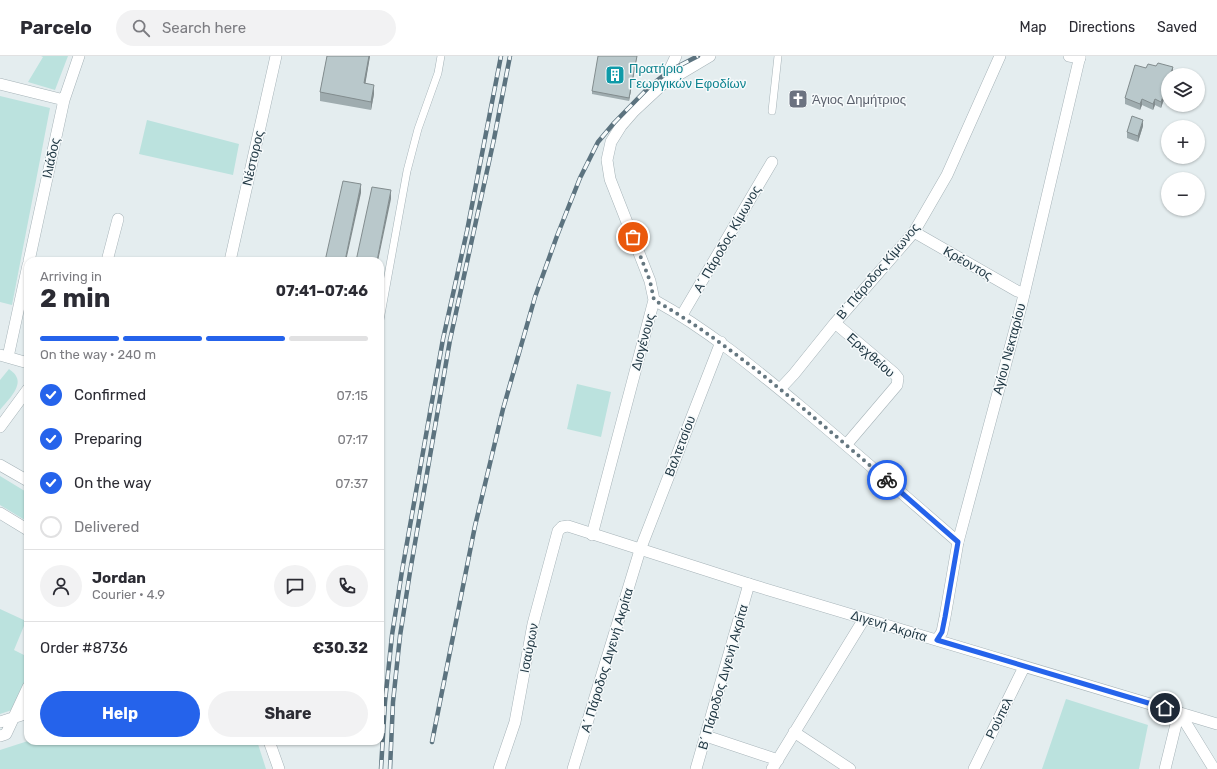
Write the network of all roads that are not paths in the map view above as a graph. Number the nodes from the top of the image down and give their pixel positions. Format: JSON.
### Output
{"nodes":[{"id":1,"x":79,"y":56,"type":"edge"},
{"id":2,"x":276,"y":56,"type":"edge"},
{"id":3,"x":441,"y":56,"type":"edge"},
{"id":4,"x":676,"y":56,"type":"edge"},
{"id":5,"x":710,"y":56,"type":"edge"},
{"id":6,"x":778,"y":56,"type":"edge"},
{"id":7,"x":1000,"y":56,"type":"edge"},
{"id":8,"x":1076,"y":57,"type":"edge"},
{"id":9,"x":0,"y":84,"type":"edge"},
{"id":10,"x":663,"y":84,"type":"junction"},
{"id":11,"x":64,"y":100,"type":"junction"},
{"id":12,"x":772,"y":111,"type":"dead end"},
{"id":13,"x":772,"y":162,"type":"dead end"},
{"id":14,"x":118,"y":219,"type":"dead end"},
{"id":15,"x":914,"y":232,"type":"junction"},
{"id":16,"x":30,"y":257,"type":"edge"},
{"id":17,"x":109,"y":257,"type":"edge"},
{"id":18,"x":231,"y":257,"type":"edge"},
{"id":19,"x":24,"y":280,"type":"edge"},
{"id":20,"x":1024,"y":293,"type":"junction"},
{"id":21,"x":384,"y":298,"type":"edge"},
{"id":22,"x":654,"y":300,"type":"junction"},
{"id":23,"x":682,"y":315,"type":"junction"},
{"id":24,"x":835,"y":323,"type":"junction"},
{"id":25,"x":721,"y":342,"type":"junction"},
{"id":26,"x":4,"y":356,"type":"edge"},
{"id":27,"x":24,"y":361,"type":"edge"},
{"id":28,"x":780,"y":390,"type":"junction"},
{"id":29,"x":24,"y":394,"type":"edge"},
{"id":30,"x":0,"y":427,"type":"edge"},
{"id":31,"x":846,"y":445,"type":"junction"},
{"id":32,"x":0,"y":465,"type":"edge"},
{"id":33,"x":24,"y":479,"type":"edge"},
{"id":34,"x":0,"y":514,"type":"edge"},
{"id":35,"x":562,"y":527,"type":"joint"},
{"id":36,"x":24,"y":528,"type":"edge"},
{"id":37,"x":592,"y":535,"type":"junction"},
{"id":38,"x":958,"y":542,"type":"junction"},
{"id":39,"x":640,"y":550,"type":"junction"},
{"id":40,"x":749,"y":584,"type":"junction"},
{"id":41,"x":864,"y":619,"type":"junction"},
{"id":42,"x":937,"y":640,"type":"junction"},
{"id":43,"x":1024,"y":667,"type":"junction"},
{"id":44,"x":24,"y":696,"type":"edge"},
{"id":45,"x":1179,"y":712,"type":"junction"},
{"id":46,"x":24,"y":714,"type":"edge"},
{"id":47,"x":13,"y":718,"type":"junction"},
{"id":48,"x":0,"y":722,"type":"edge"},
{"id":49,"x":1217,"y":724,"type":"edge"},
{"id":50,"x":794,"y":732,"type":"junction"},
{"id":51,"x":3,"y":735,"type":"edge"},
{"id":52,"x":706,"y":736,"type":"junction"},
{"id":53,"x":270,"y":745,"type":"edge"},
{"id":54,"x":775,"y":764,"type":"edge"},
{"id":55,"x":279,"y":769,"type":"edge"},
{"id":56,"x":499,"y":769,"type":"edge"},
{"id":57,"x":573,"y":769,"type":"edge"},
{"id":58,"x":696,"y":769,"type":"edge"},
{"id":59,"x":850,"y":769,"type":"edge"},
{"id":60,"x":974,"y":769,"type":"edge"},
{"id":61,"x":1165,"y":769,"type":"edge"},
{"id":62,"x":1214,"y":769,"type":"edge"}],
"edges":[{"from":1,"to":11,"type":"street","name":"Ιλιάδος"},
{"from":2,"to":18,"type":"street","name":"Νέστορος"},
{"from":3,"to":21,"type":"lane"},
{"from":4,"to":10,"type":"street","name":"Διογένους"},
{"from":5,"to":10,"type":"street"},
{"from":6,"to":12,"type":"lane"},
{"from":7,"to":15,"type":"street","name":"Β΄ Πάροδος Κίμωνος"},
{"from":8,"to":20,"type":"street","name":"Αγίου Νεκταρίου"},
{"from":9,"to":11,"type":"street"},
{"from":10,"to":22,"type":"street","name":"Διογένους"},
{"from":11,"to":16,"type":"street","name":"Ιλιάδος"},
{"from":13,"to":23,"type":"street","name":"Α΄ Πάροδος Κίμωνος"},
{"from":14,"to":17,"type":"street"},
{"from":15,"to":20,"type":"street","name":"Κρέοντος"},
{"from":15,"to":24,"type":"street","name":"Β΄ Πάροδος Κίμωνος"},
{"from":19,"to":26,"type":"street"},
{"from":20,"to":38,"type":"street","name":"Αγίου Νεκταρίου"},
{"from":22,"to":23,"type":"street"},
{"from":22,"to":37,"type":"street","name":"Διογένους"},
{"from":23,"to":25,"type":"street"},
{"from":24,"to":28,"type":"street","name":"Β΄ Πάροδος Κίμωνος"},
{"from":24,"to":31,"type":"street","name":"Ερεχθείου"},
{"from":25,"to":28,"type":"street"},
{"from":25,"to":39,"type":"street","name":"Βαλτετσίου"},
{"from":26,"to":27,"type":"street"},
{"from":28,"to":31,"type":"street"},
{"from":29,"to":30,"type":"street"},
{"from":31,"to":38,"type":"street"},
{"from":32,"to":33,"type":"street"},
{"from":34,"to":36,"type":"street"},
{"from":35,"to":37,"type":"street","name":"Διγενή Ακρίτα"},
{"from":35,"to":56,"type":"street","name":"Ισαύρων"},
{"from":37,"to":39,"type":"street","name":"Διγενή Ακρίτα"},
{"from":38,"to":42,"type":"street","name":"Αγίου Νεκταρίου"},
{"from":39,"to":40,"type":"street","name":"Διγενή Ακρίτα"},
{"from":39,"to":57,"type":"street","name":"Α΄ Πάροδος Διγενή Ακρίτα"},
{"from":40,"to":41,"type":"street","name":"Διγενή Ακρίτα"},
{"from":40,"to":52,"type":"street","name":"Β΄ Πάροδος Διγενή Ακρίτα"},
{"from":41,"to":42,"type":"street","name":"Διγενή Ακρίτα"},
{"from":41,"to":50,"type":"street"},
{"from":42,"to":43,"type":"street","name":"Διγενή Ακρίτα"},
{"from":43,"to":45,"type":"street","name":"Διγενή Ακρίτα"},
{"from":43,"to":60,"type":"street","name":"Ρούπελ"},
{"from":44,"to":47,"type":"street"},
{"from":45,"to":49,"type":"street","name":"Διγενή Ακρίτα"},
{"from":45,"to":61,"type":"street"},
{"from":45,"to":62,"type":"street"},
{"from":46,"to":47,"type":"street"},
{"from":47,"to":48,"type":"street"},
{"from":47,"to":51,"type":"street"},
{"from":50,"to":54,"type":"street"},
{"from":50,"to":59,"type":"street"},
{"from":52,"to":54,"type":"street"},
{"from":52,"to":58,"type":"street","name":"Β΄ Πάροδος Διγενή Ακρίτα"},
{"from":53,"to":55,"type":"street"}]}
